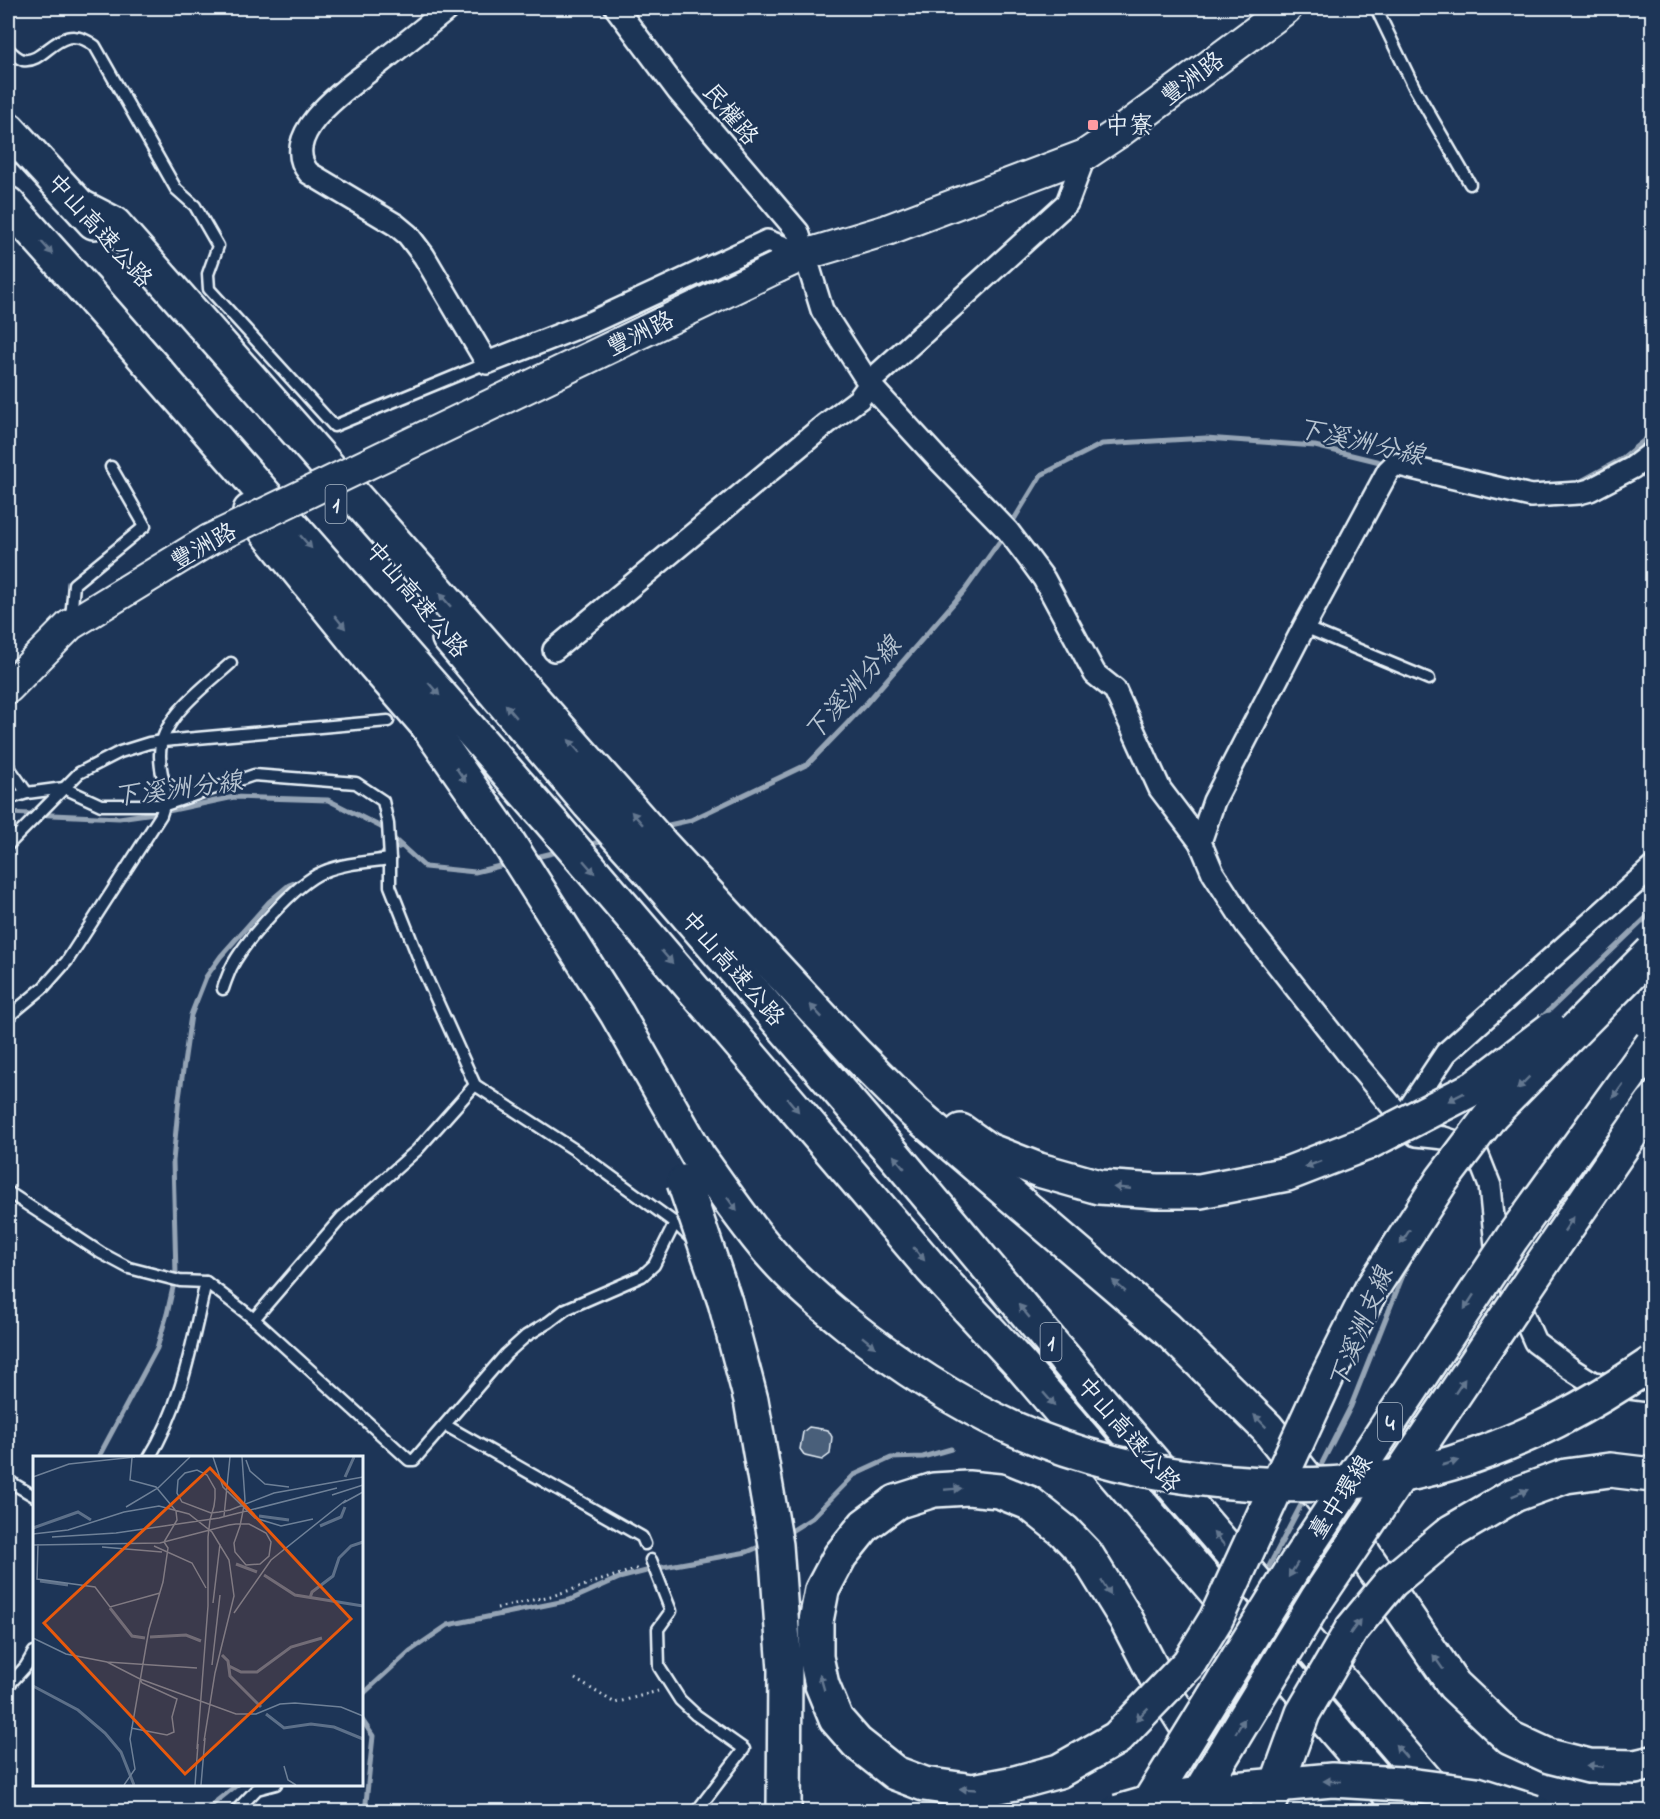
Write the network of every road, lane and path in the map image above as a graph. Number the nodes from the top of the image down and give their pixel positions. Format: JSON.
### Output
{"nodes":[{"id":1,"x":450,"y":8,"type":"edge"},
{"id":2,"x":616,"y":8,"type":"edge"},
{"id":3,"x":1287,"y":8,"type":"edge"},
{"id":4,"x":1376,"y":8,"type":"edge"},
{"id":5,"x":8,"y":49,"type":"edge"},
{"id":6,"x":8,"y":129,"type":"edge"},
{"id":7,"x":1085,"y":155,"type":"junction"},
{"id":8,"x":1470,"y":184,"type":"dead end"},
{"id":9,"x":8,"y":204,"type":"edge"},
{"id":10,"x":791,"y":261,"type":"junction"},
{"id":11,"x":88,"y":293,"type":"junction"},
{"id":12,"x":487,"y":363,"type":"junction"},
{"id":13,"x":870,"y":385,"type":"junction"},
{"id":14,"x":1653,"y":453,"type":"edge"},
{"id":15,"x":111,"y":467,"type":"dead end"},
{"id":16,"x":70,"y":625,"type":"junction"},
{"id":17,"x":1304,"y":627,"type":"junction"},
{"id":18,"x":554,"y":650,"type":"dead end"},
{"id":19,"x":231,"y":663,"type":"dead end"},
{"id":20,"x":1429,"y":679,"type":"dead end"},
{"id":21,"x":8,"y":688,"type":"edge"},
{"id":22,"x":388,"y":721,"type":"dead end"},
{"id":23,"x":163,"y":741,"type":"junction"},
{"id":24,"x":8,"y":766,"type":"edge"},
{"id":25,"x":64,"y":788,"type":"junction"},
{"id":26,"x":27,"y":793,"type":"junction"},
{"id":27,"x":8,"y":799,"type":"edge"},
{"id":28,"x":165,"y":805,"type":"junction"},
{"id":29,"x":1200,"y":842,"type":"junction"},
{"id":30,"x":8,"y":845,"type":"edge"},
{"id":31,"x":390,"y":859,"type":"junction"},
{"id":32,"x":656,"y":859,"type":"junction"},
{"id":33,"x":1653,"y":868,"type":"edge"},
{"id":34,"x":1653,"y":947,"type":"edge"},
{"id":35,"x":1653,"y":952,"type":"edge"},
{"id":36,"x":223,"y":989,"type":"dead end"},
{"id":37,"x":8,"y":1017,"type":"edge"},
{"id":38,"x":1653,"y":1044,"type":"edge"},
{"id":39,"x":855,"y":1053,"type":"junction"},
{"id":40,"x":475,"y":1085,"type":"junction"},
{"id":41,"x":1653,"y":1103,"type":"edge"},
{"id":42,"x":1402,"y":1119,"type":"junction"},
{"id":43,"x":691,"y":1169,"type":"junction"},
{"id":44,"x":8,"y":1192,"type":"edge"},
{"id":45,"x":675,"y":1223,"type":"junction"},
{"id":46,"x":202,"y":1282,"type":"junction"},
{"id":47,"x":255,"y":1319,"type":"junction"},
{"id":48,"x":1653,"y":1363,"type":"edge"},
{"id":49,"x":1653,"y":1391,"type":"edge"},
{"id":50,"x":445,"y":1425,"type":"junction"},
{"id":51,"x":150,"y":1456,"type":"edge"},
{"id":52,"x":1653,"y":1475,"type":"edge"},
{"id":53,"x":8,"y":1483,"type":"edge"},
{"id":54,"x":33,"y":1495,"type":"edge"},
{"id":55,"x":645,"y":1544,"type":"dead end"},
{"id":56,"x":652,"y":1562,"type":"joint"},
{"id":57,"x":497,"y":1608,"type":"dead end"},
{"id":58,"x":33,"y":1654,"type":"edge"},
{"id":59,"x":575,"y":1679,"type":"dead end"},
{"id":60,"x":8,"y":1686,"type":"edge"},
{"id":61,"x":671,"y":1688,"type":"junction"},
{"id":62,"x":1653,"y":1763,"type":"edge"},
{"id":63,"x":271,"y":1786,"type":"edge"},
{"id":64,"x":235,"y":1812,"type":"edge"},
{"id":65,"x":696,"y":1812,"type":"edge"},
{"id":66,"x":783,"y":1812,"type":"edge"},
{"id":67,"x":789,"y":1812,"type":"edge"},
{"id":68,"x":1118,"y":1812,"type":"edge"},
{"id":69,"x":1143,"y":1812,"type":"edge"},
{"id":70,"x":1188,"y":1812,"type":"edge"},
{"id":71,"x":1245,"y":1812,"type":"edge"},
{"id":72,"x":1267,"y":1812,"type":"edge"},
{"id":73,"x":1406,"y":1812,"type":"edge"},
{"id":74,"x":1453,"y":1812,"type":"edge"},
{"id":75,"x":1534,"y":1812,"type":"edge"}],
"edges":[{"from":1,"to":12,"type":"street"},
{"from":2,"to":10,"type":"street","name":"民權路"},
{"from":3,"to":7,"type":"street","name":"豐洲路"},
{"from":4,"to":8,"type":"lane"},
{"from":5,"to":12,"type":"lane"},
{"from":32,"to":6,"type":"highway","name":"中山高速公路","number":"1","one_way":true},
{"from":7,"to":10,"type":"street","name":"豐洲路"},
{"from":7,"to":13,"type":"street"},
{"from":9,"to":11,"type":"highway","name":"中山高速公路","number":"1","one_way":true},
{"from":10,"to":12,"type":"street"},
{"from":10,"to":13,"type":"street","name":"民權路"},
{"from":10,"to":16,"type":"street","name":"豐洲路","bridge":true},
{"from":11,"to":43,"type":"highway","one_way":true},
{"from":11,"to":73,"type":"highway","name":"中山高速公路","number":"1","one_way":true},
{"from":13,"to":18,"type":"street"},
{"from":13,"to":29,"type":"street","name":"民權路"},
{"from":14,"to":17,"type":"street"},
{"from":15,"to":16,"type":"lane"},
{"from":16,"to":21,"type":"street","name":"豐洲路"},
{"from":17,"to":20,"type":"lane"},
{"from":17,"to":29,"type":"street"},
{"from":19,"to":23,"type":"lane"},
{"from":22,"to":23,"type":"lane"},
{"from":23,"to":25,"type":"lane"},
{"from":23,"to":28,"type":"lane"},
{"from":24,"to":26,"type":"lane"},
{"from":25,"to":26,"type":"lane"},
{"from":25,"to":28,"type":"lane"},
{"from":25,"to":30,"type":"lane"},
{"from":26,"to":27,"type":"lane"},
{"from":28,"to":31,"type":"lane"},
{"from":28,"to":37,"type":"lane"},
{"from":29,"to":42,"type":"street","name":"民權路"},
{"from":31,"to":36,"type":"lane"},
{"from":31,"to":40,"type":"lane"},
{"from":39,"to":32,"type":"highway","one_way":true},
{"from":74,"to":32,"type":"highway","name":"中山高速公路","number":"1","one_way":true},
{"from":33,"to":42,"type":"street"},
{"from":34,"to":39,"type":"highway","one_way":true,"bridge":true},
{"from":35,"to":71,"type":"highway","one_way":true,"bridge":true},
{"from":38,"to":69,"type":"highway","name":"臺中環線","number":"4","one_way":true,"bridge":true},
{"from":62,"to":39,"type":"highway","one_way":true},
{"from":40,"to":45,"type":"lane"},
{"from":40,"to":47,"type":"lane"},
{"from":70,"to":41,"type":"highway","name":"臺中環線","number":"4","one_way":true,"bridge":true},
{"from":42,"to":49,"type":"street","name":"民權路"},
{"from":43,"to":48,"type":"highway","one_way":true,"bridge":true},
{"from":43,"to":66,"type":"highway","bridge":true},
{"from":44,"to":46,"type":"lane"},
{"from":45,"to":50,"type":"lane"},
{"from":45,"to":67,"type":"lane"},
{"from":46,"to":47,"type":"lane"},
{"from":46,"to":51,"type":"lane"},
{"from":47,"to":50,"type":"lane"},
{"from":50,"to":55,"type":"lane"},
{"from":72,"to":52,"type":"highway","one_way":true,"bridge":true},
{"from":53,"to":54,"type":"lane"},
{"from":56,"to":57,"type":"path"},
{"from":56,"to":61,"type":"lane"},
{"from":58,"to":60,"type":"lane"},
{"from":59,"to":61,"type":"path"},
{"from":61,"to":65,"type":"lane"},
{"from":63,"to":64,"type":"lane"},
{"from":75,"to":68,"type":"highway","one_way":true,"bridge":true}]}
